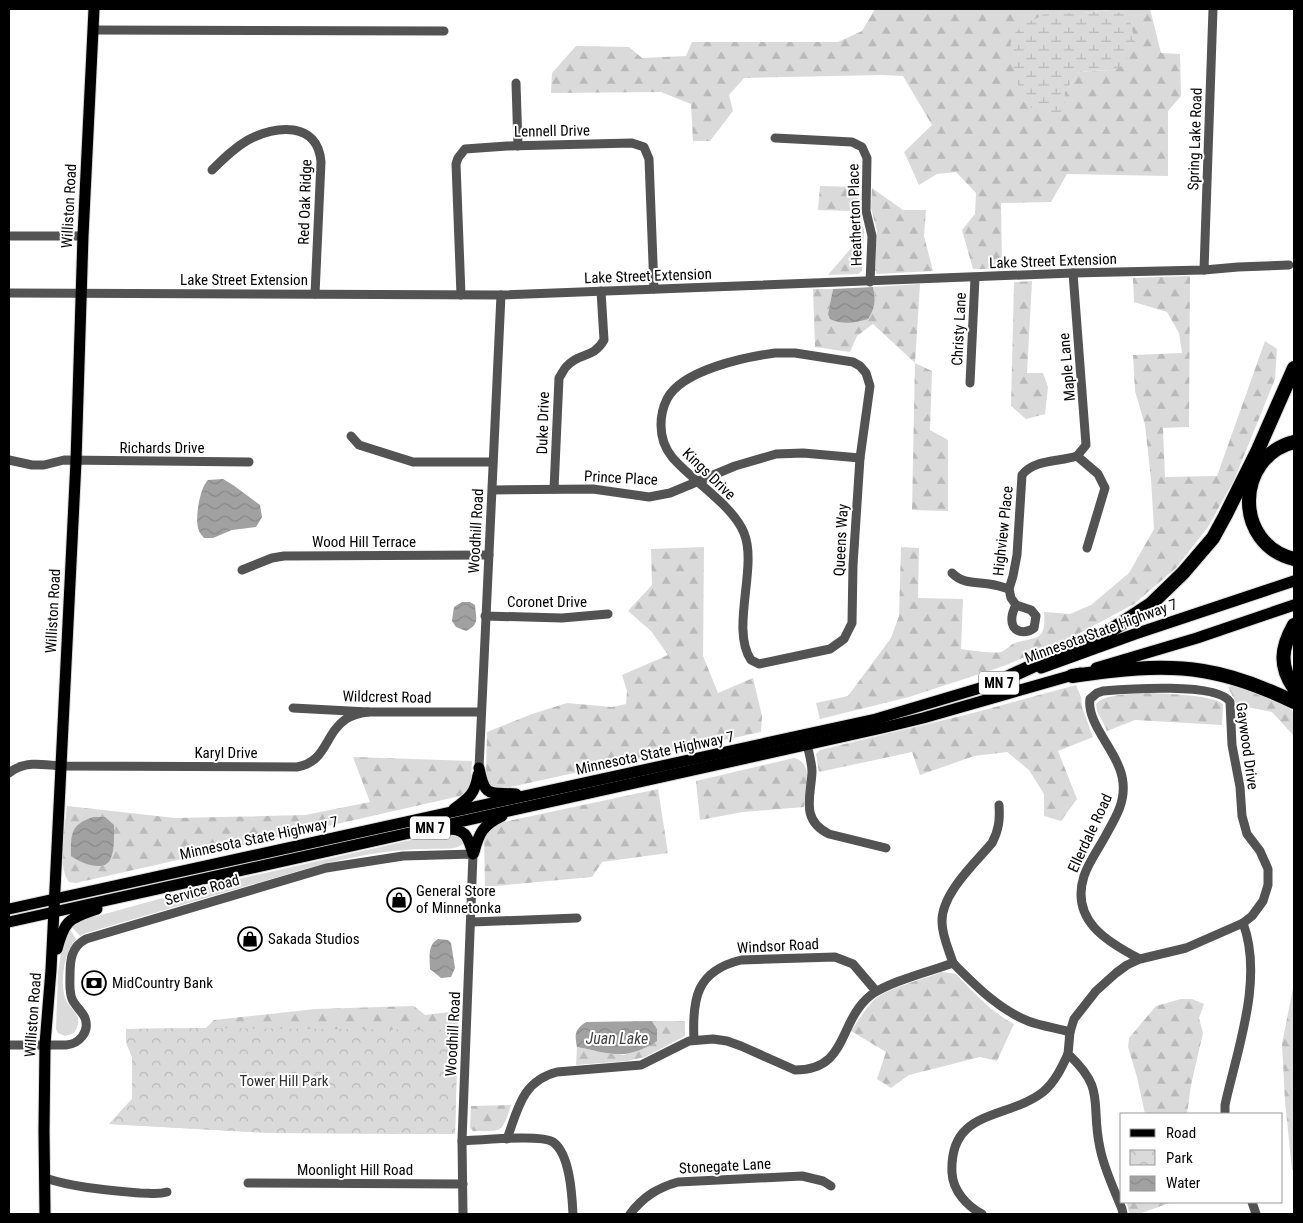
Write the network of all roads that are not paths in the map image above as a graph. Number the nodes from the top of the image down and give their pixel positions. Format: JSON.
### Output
{"nodes":[{"id":1,"x":94,"y":9,"type":"edge"},
{"id":2,"x":1213,"y":9,"type":"edge"},
{"id":3,"x":93,"y":30,"type":"junction"},
{"id":4,"x":444,"y":31,"type":"dead end"},
{"id":5,"x":516,"y":83,"type":"dead end"},
{"id":6,"x":775,"y":138,"type":"dead end"},
{"id":7,"x":518,"y":146,"type":"junction"},
{"id":8,"x":212,"y":170,"type":"dead end"},
{"id":9,"x":9,"y":236,"type":"edge"},
{"id":10,"x":83,"y":236,"type":"junction"},
{"id":11,"x":1289,"y":265,"type":"dead end"},
{"id":12,"x":1204,"y":270,"type":"junction"},
{"id":13,"x":1073,"y":273,"type":"junction"},
{"id":14,"x":975,"y":278,"type":"junction"},
{"id":15,"x":870,"y":282,"type":"junction"},
{"id":16,"x":654,"y":289,"type":"junction"},
{"id":17,"x":601,"y":291,"type":"junction"},
{"id":18,"x":81,"y":292,"type":"junction"},
{"id":19,"x":9,"y":293,"type":"edge"},
{"id":20,"x":315,"y":294,"type":"junction"},
{"id":21,"x":461,"y":295,"type":"junction"},
{"id":22,"x":500,"y":295,"type":"junction"},
{"id":23,"x":845,"y":360,"type":"joint"},
{"id":24,"x":1294,"y":368,"type":"edge"},
{"id":25,"x":970,"y":382,"type":"dead end"},
{"id":26,"x":350,"y":436,"type":"dead end"},
{"id":27,"x":1294,"y":442,"type":"edge"},
{"id":28,"x":1077,"y":456,"type":"junction"},
{"id":29,"x":860,"y":458,"type":"junction"},
{"id":30,"x":9,"y":460,"type":"edge"},
{"id":31,"x":76,"y":461,"type":"junction"},
{"id":32,"x":249,"y":462,"type":"dead end"},
{"id":33,"x":493,"y":462,"type":"junction"},
{"id":34,"x":697,"y":481,"type":"junction"},
{"id":35,"x":554,"y":489,"type":"junction"},
{"id":36,"x":493,"y":490,"type":"junction"},
{"id":37,"x":1087,"y":548,"type":"dead end"},
{"id":38,"x":488,"y":556,"type":"junction"},
{"id":39,"x":1294,"y":559,"type":"edge"},
{"id":40,"x":242,"y":570,"type":"dead end"},
{"id":41,"x":952,"y":573,"type":"dead end"},
{"id":42,"x":1294,"y":581,"type":"edge"},
{"id":43,"x":1009,"y":589,"type":"junction"},
{"id":44,"x":1016,"y":605,"type":"dead end"},
{"id":45,"x":1294,"y":605,"type":"edge"},
{"id":46,"x":608,"y":614,"type":"dead end"},
{"id":47,"x":485,"y":616,"type":"junction"},
{"id":48,"x":1294,"y":625,"type":"edge"},
{"id":49,"x":754,"y":663,"type":"joint"},
{"id":50,"x":1072,"y":676,"type":"junction"},
{"id":51,"x":989,"y":686,"type":"junction"},
{"id":52,"x":1294,"y":688,"type":"edge"},
{"id":53,"x":1090,"y":699,"type":"joint"},
{"id":54,"x":1294,"y":702,"type":"edge"},
{"id":55,"x":293,"y":708,"type":"dead end"},
{"id":56,"x":368,"y":712,"type":"junction"},
{"id":57,"x":481,"y":712,"type":"junction"},
{"id":58,"x":807,"y":744,"type":"junction"},
{"id":59,"x":60,"y":766,"type":"junction"},
{"id":60,"x":479,"y":768,"type":"junction"},
{"id":61,"x":9,"y":773,"type":"edge"},
{"id":62,"x":520,"y":803,"type":"junction"},
{"id":63,"x":999,"y":805,"type":"dead end"},
{"id":64,"x":449,"y":812,"type":"junction"},
{"id":65,"x":417,"y":831,"type":"junction"},
{"id":66,"x":886,"y":848,"type":"dead end"},
{"id":67,"x":473,"y":854,"type":"junction"},
{"id":68,"x":136,"y":894,"type":"junction"},
{"id":69,"x":54,"y":899,"type":"junction"},
{"id":70,"x":9,"y":909,"type":"edge"},
{"id":71,"x":54,"y":912,"type":"junction"},
{"id":72,"x":577,"y":918,"type":"dead end"},
{"id":73,"x":9,"y":922,"type":"edge"},
{"id":74,"x":472,"y":922,"type":"junction"},
{"id":75,"x":1243,"y":924,"type":"junction"},
{"id":76,"x":1140,"y":959,"type":"junction"},
{"id":77,"x":953,"y":963,"type":"junction"},
{"id":78,"x":51,"y":970,"type":"junction"},
{"id":79,"x":876,"y":991,"type":"junction"},
{"id":80,"x":1070,"y":1032,"type":"junction"},
{"id":81,"x":694,"y":1040,"type":"junction"},
{"id":82,"x":46,"y":1044,"type":"junction"},
{"id":83,"x":9,"y":1045,"type":"edge"},
{"id":84,"x":1068,"y":1054,"type":"junction"},
{"id":85,"x":1225,"y":1113,"type":"edge"},
{"id":86,"x":507,"y":1139,"type":"junction"},
{"id":87,"x":462,"y":1141,"type":"junction"},
{"id":88,"x":45,"y":1178,"type":"junction"},
{"id":89,"x":248,"y":1183,"type":"dead end"},
{"id":90,"x":463,"y":1184,"type":"junction"},
{"id":91,"x":832,"y":1186,"type":"dead end"},
{"id":92,"x":167,"y":1192,"type":"dead end"},
{"id":93,"x":45,"y":1214,"type":"edge"},
{"id":94,"x":464,"y":1214,"type":"edge"},
{"id":95,"x":574,"y":1214,"type":"edge"},
{"id":96,"x":630,"y":1214,"type":"edge"},
{"id":97,"x":982,"y":1214,"type":"edge"},
{"id":98,"x":1123,"y":1214,"type":"edge"}],
"edges":[{"from":1,"to":3,"type":"main road","name":"Williston Road"},
{"from":2,"to":12,"type":"street","name":"Spring Lake Road"},
{"from":3,"to":4,"type":"street"},
{"from":3,"to":10,"type":"main road","name":"Williston Road"},
{"from":5,"to":7,"type":"street"},
{"from":6,"to":15,"type":"street","name":"Heatherton Place"},
{"from":7,"to":16,"type":"street","name":"Lennell Drive"},
{"from":7,"to":21,"type":"street","name":"Lennell Drive"},
{"from":8,"to":20,"type":"street","name":"Red Oak Ridge"},
{"from":9,"to":10,"type":"street"},
{"from":10,"to":18,"type":"main road","name":"Williston Road"},
{"from":11,"to":12,"type":"street","name":"Lake Street Extension"},
{"from":12,"to":13,"type":"street","name":"Lake Street Extension"},
{"from":13,"to":14,"type":"street","name":"Lake Street Extension"},
{"from":13,"to":28,"type":"street","name":"Maple Lane"},
{"from":14,"to":15,"type":"street","name":"Lake Street Extension"},
{"from":14,"to":25,"type":"street","name":"Christy Lane"},
{"from":15,"to":16,"type":"street","name":"Lake Street Extension"},
{"from":16,"to":17,"type":"street","name":"Lake Street Extension"},
{"from":17,"to":22,"type":"street","name":"Lake Street Extension"},
{"from":17,"to":35,"type":"street","name":"Duke Drive"},
{"from":18,"to":19,"type":"street","name":"Lake Street Extension"},
{"from":18,"to":20,"type":"street","name":"Lake Street Extension"},
{"from":18,"to":31,"type":"main road","name":"Williston Road"},
{"from":20,"to":21,"type":"street","name":"Lake Street Extension"},
{"from":21,"to":22,"type":"street","name":"Lake Street Extension"},
{"from":22,"to":33,"type":"street","name":"Woodhill Road"},
{"from":23,"to":29,"type":"street","name":"Queens Way"},
{"from":23,"to":34,"type":"street","name":"Kings Drive"},
{"from":24,"to":51,"type":"highway"},
{"from":26,"to":33,"type":"street"},
{"from":27,"to":39,"type":"highway"},
{"from":28,"to":37,"type":"street"},
{"from":28,"to":43,"type":"street","name":"Highview Place"},
{"from":29,"to":34,"type":"street","name":"Prince Place"},
{"from":29,"to":49,"type":"street","name":"Queens Way"},
{"from":30,"to":31,"type":"street","name":"Richards Drive"},
{"from":31,"to":32,"type":"street","name":"Richards Drive"},
{"from":31,"to":59,"type":"main road","name":"Williston Road"},
{"from":33,"to":36,"type":"street","name":"Woodhill Road"},
{"from":34,"to":35,"type":"street","name":"Prince Place"},
{"from":34,"to":49,"type":"street","name":"Kings Drive"},
{"from":35,"to":36,"type":"street","name":"Prince Place"},
{"from":36,"to":38,"type":"street","name":"Woodhill Road"},
{"from":38,"to":40,"type":"street","name":"Wood Hill Terrace"},
{"from":38,"to":47,"type":"street","name":"Woodhill Road"},
{"from":41,"to":43,"type":"street","name":"Highview Place"},
{"from":42,"to":51,"type":"main road","name":"Minnesota State Highway 7","number":"MN 7"},
{"from":43,"to":44,"type":"street","name":"Highview Place"},
{"from":45,"to":50,"type":"main road","name":"Minnesota State Highway 7","number":"MN 7"},
{"from":46,"to":47,"type":"street","name":"Coronet Drive"},
{"from":47,"to":57,"type":"street","name":"Woodhill Road"},
{"from":48,"to":52,"type":"highway"},
{"from":50,"to":54,"type":"highway"},
{"from":50,"to":58,"type":"main road","name":"Minnesota State Highway 7","number":"MN 7"},
{"from":51,"to":62,"type":"main road","name":"Minnesota State Highway 7","number":"MN 7"},
{"from":53,"to":75,"type":"street","name":"Gaywood Drive"},
{"from":53,"to":76,"type":"street","name":"Ellerdale Road"},
{"from":55,"to":56,"type":"street","name":"Wildcrest Road"},
{"from":56,"to":57,"type":"street","name":"Wildcrest Road"},
{"from":56,"to":59,"type":"street","name":"Karyl Drive"},
{"from":57,"to":60,"type":"street","name":"Woodhill Road"},
{"from":58,"to":62,"type":"main road","name":"Minnesota State Highway 7","number":"MN 7"},
{"from":58,"to":66,"type":"street"},
{"from":59,"to":61,"type":"street","name":"Karyl Drive"},
{"from":59,"to":69,"type":"main road","name":"Williston Road"},
{"from":60,"to":62,"type":"main road"},
{"from":60,"to":64,"type":"main road"},
{"from":62,"to":64,"type":"main road","name":"Minnesota State Highway 7","number":"MN 7"},
{"from":62,"to":65,"type":"main road","name":"Minnesota State Highway 7","number":"MN 7"},
{"from":62,"to":67,"type":"main road"},
{"from":63,"to":77,"type":"street"},
{"from":64,"to":69,"type":"main road","name":"Minnesota State Highway 7","number":"MN 7"},
{"from":65,"to":67,"type":"main road"},
{"from":65,"to":68,"type":"main road","name":"Minnesota State Highway 7","number":"MN 7"},
{"from":67,"to":74,"type":"street","name":"Woodhill Road"},
{"from":67,"to":82,"type":"street","name":"Service Road"},
{"from":68,"to":71,"type":"main road","name":"Minnesota State Highway 7","number":"MN 7"},
{"from":68,"to":78,"type":"main road"},
{"from":69,"to":70,"type":"main road","name":"Minnesota State Highway 7","number":"MN 7"},
{"from":69,"to":71,"type":"main road","name":"Williston Road"},
{"from":71,"to":73,"type":"main road","name":"Minnesota State Highway 7","number":"MN 7"},
{"from":71,"to":78,"type":"main road","name":"Williston Road"},
{"from":72,"to":74,"type":"street"},
{"from":74,"to":87,"type":"street","name":"Woodhill Road"},
{"from":75,"to":76,"type":"street","name":"Gaywood Drive"},
{"from":75,"to":85,"type":"street"},
{"from":76,"to":80,"type":"street"},
{"from":77,"to":79,"type":"street"},
{"from":77,"to":80,"type":"street"},
{"from":78,"to":82,"type":"main road","name":"Williston Road"},
{"from":79,"to":81,"type":"street"},
{"from":79,"to":81,"type":"street","name":"Windsor Road"},
{"from":80,"to":84,"type":"street"},
{"from":81,"to":86,"type":"street"},
{"from":82,"to":83,"type":"street","name":"Service Road"},
{"from":82,"to":88,"type":"main road","name":"Williston Road"},
{"from":84,"to":97,"type":"street"},
{"from":84,"to":98,"type":"street"},
{"from":86,"to":87,"type":"street"},
{"from":86,"to":95,"type":"street"},
{"from":87,"to":90,"type":"street","name":"Woodhill Road"},
{"from":88,"to":92,"type":"street"},
{"from":88,"to":93,"type":"main road","name":"Williston Road"},
{"from":89,"to":90,"type":"street","name":"Moonlight Hill Road"},
{"from":90,"to":94,"type":"street","name":"Woodhill Road"},
{"from":91,"to":96,"type":"street","name":"Stonegate Lane"}]}
